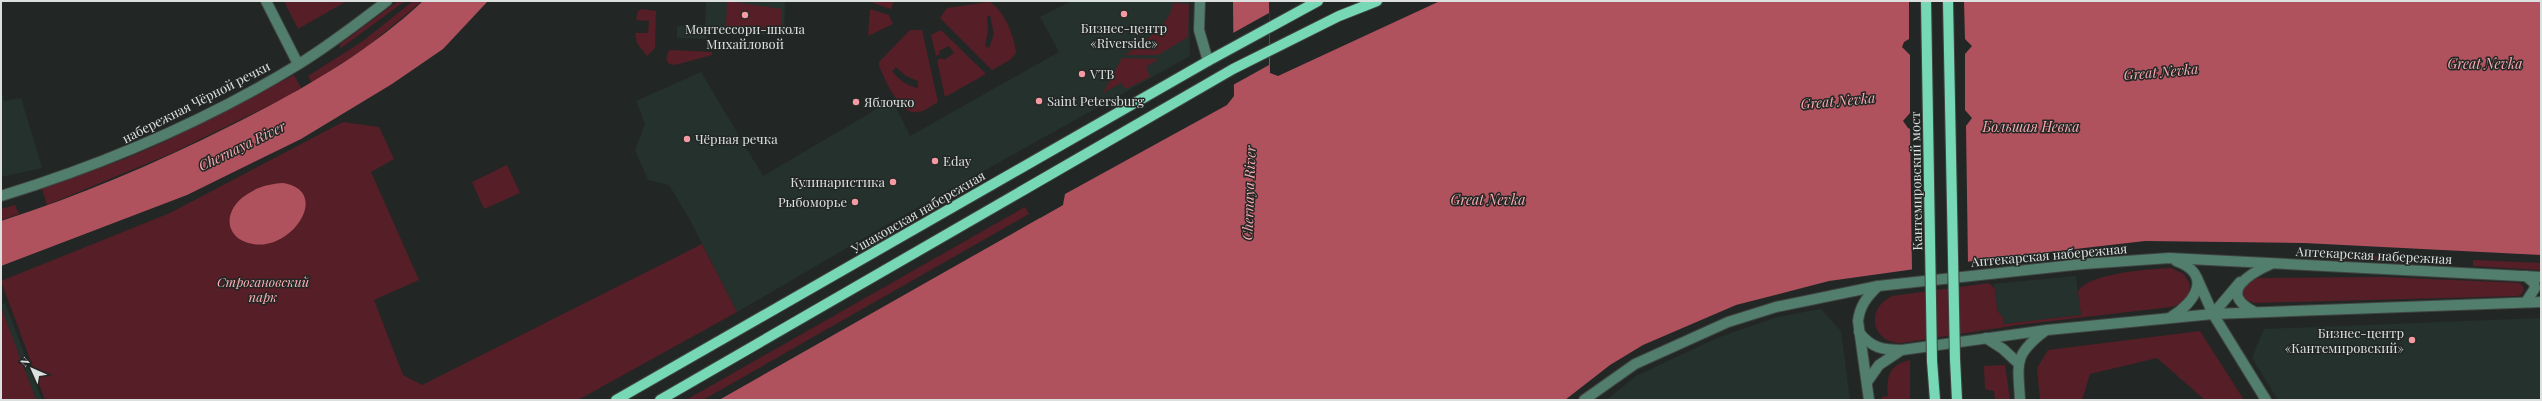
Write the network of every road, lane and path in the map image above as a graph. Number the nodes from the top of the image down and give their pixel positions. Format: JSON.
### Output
{"nodes":[{"id":1,"x":266,"y":1,"type":"edge"},
{"id":2,"x":387,"y":1,"type":"edge"},
{"id":3,"x":1200,"y":1,"type":"edge"},
{"id":4,"x":1318,"y":1,"type":"edge"},
{"id":5,"x":1377,"y":1,"type":"edge"},
{"id":6,"x":1926,"y":1,"type":"edge"},
{"id":7,"x":1948,"y":1,"type":"edge"},
{"id":8,"x":1208,"y":61,"type":"junction"},
{"id":9,"x":298,"y":64,"type":"junction"},
{"id":10,"x":1,"y":196,"type":"edge"},
{"id":11,"x":2169,"y":258,"type":"junction"},
{"id":12,"x":2272,"y":263,"type":"junction"},
{"id":13,"x":2526,"y":276,"type":"junction"},
{"id":14,"x":2541,"y":277,"type":"edge"},
{"id":15,"x":2197,"y":278,"type":"junction"},
{"id":16,"x":2242,"y":280,"type":"junction"},
{"id":17,"x":1878,"y":286,"type":"junction"},
{"id":18,"x":2526,"y":302,"type":"junction"},
{"id":19,"x":2541,"y":302,"type":"edge"},
{"id":20,"x":2253,"y":311,"type":"junction"},
{"id":21,"x":2213,"y":314,"type":"junction"},
{"id":22,"x":2168,"y":318,"type":"junction"},
{"id":23,"x":2047,"y":330,"type":"junction"},
{"id":24,"x":1859,"y":332,"type":"junction"},
{"id":25,"x":1986,"y":338,"type":"junction"},
{"id":26,"x":1902,"y":350,"type":"junction"},
{"id":27,"x":2018,"y":363,"type":"junction"},
{"id":28,"x":1867,"y":382,"type":"junction"},
{"id":29,"x":621,"y":397,"type":"edge"},
{"id":30,"x":613,"y":400,"type":"edge"},
{"id":31,"x":660,"y":400,"type":"edge"},
{"id":32,"x":1584,"y":400,"type":"edge"},
{"id":33,"x":1869,"y":400,"type":"edge"},
{"id":34,"x":1934,"y":400,"type":"edge"},
{"id":35,"x":1957,"y":400,"type":"edge"},
{"id":36,"x":2020,"y":400,"type":"edge"},
{"id":37,"x":2266,"y":400,"type":"edge"}],
"edges":[{"from":1,"to":9,"type":"street"},
{"from":2,"to":9,"type":"street","name":"набережная Чёрной речки"},
{"from":3,"to":8,"type":"street"},
{"from":4,"to":8,"type":"main road","name":"Ушаковская набережная"},
{"from":5,"to":31,"type":"main road"},
{"from":6,"to":34,"type":"main road","name":"Кантемировский мост","bridge":true},
{"from":7,"to":35,"type":"main road","bridge":true},
{"from":8,"to":29,"type":"main road","name":"Ушаковская набережная"},
{"from":9,"to":10,"type":"street","name":"набережная Чёрной речки"},
{"from":11,"to":12,"type":"street","name":"Аптекарская набережная"},
{"from":11,"to":15,"type":"street"},
{"from":11,"to":17,"type":"street","name":"Аптекарская набережная"},
{"from":12,"to":13,"type":"street","name":"Аптекарская набережная"},
{"from":12,"to":16,"type":"street"},
{"from":13,"to":14,"type":"street","name":"Аптекарская набережная"},
{"from":13,"to":18,"type":"street"},
{"from":15,"to":21,"type":"street"},
{"from":15,"to":22,"type":"street"},
{"from":16,"to":20,"type":"street"},
{"from":16,"to":21,"type":"street"},
{"from":17,"to":24,"type":"street"},
{"from":17,"to":32,"type":"street","name":"Аптекарская набережная"},
{"from":18,"to":19,"type":"street"},
{"from":18,"to":20,"type":"street"},
{"from":20,"to":21,"type":"street"},
{"from":21,"to":22,"type":"street"},
{"from":21,"to":37,"type":"street"},
{"from":22,"to":23,"type":"street"},
{"from":23,"to":25,"type":"street"},
{"from":23,"to":27,"type":"street"},
{"from":24,"to":26,"type":"street"},
{"from":24,"to":28,"type":"street"},
{"from":25,"to":26,"type":"street"},
{"from":25,"to":27,"type":"street"},
{"from":26,"to":28,"type":"street"},
{"from":27,"to":36,"type":"street"},
{"from":28,"to":33,"type":"street"},
{"from":29,"to":30,"type":"main road","name":"Ушаковская набережная"}]}
